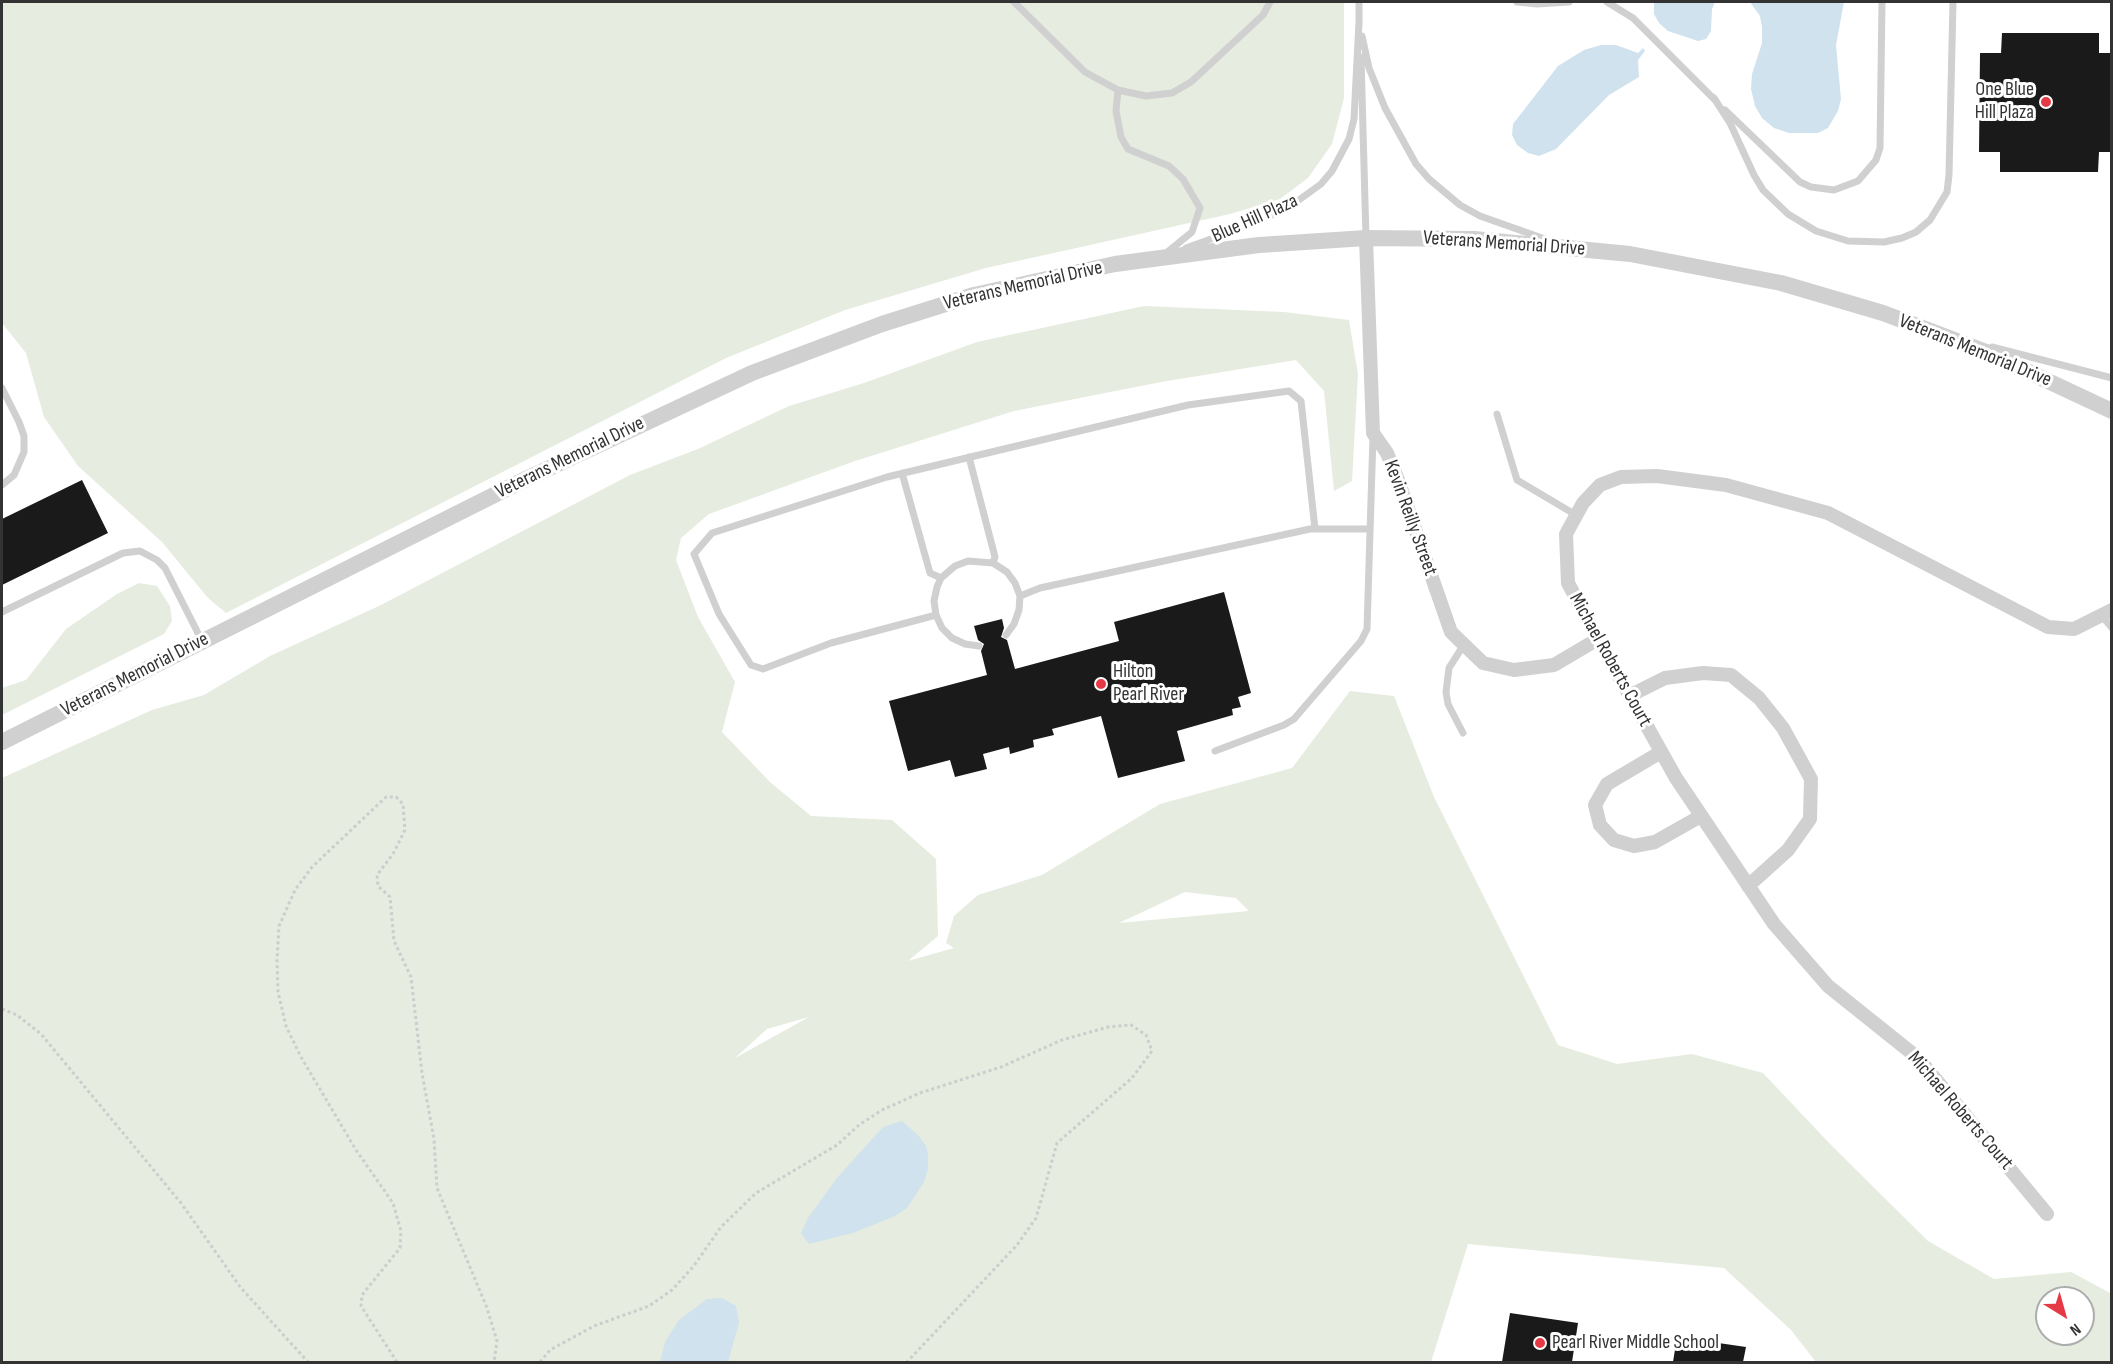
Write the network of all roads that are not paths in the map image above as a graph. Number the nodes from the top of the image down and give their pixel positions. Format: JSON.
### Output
{"nodes":[{"id":1,"x":1014,"y":2,"type":"edge"},
{"id":2,"x":1270,"y":2,"type":"edge"},
{"id":3,"x":1359,"y":2,"type":"edge"},
{"id":4,"x":1517,"y":2,"type":"edge"},
{"id":5,"x":1569,"y":2,"type":"edge"},
{"id":6,"x":1607,"y":2,"type":"edge"},
{"id":7,"x":1882,"y":2,"type":"edge"},
{"id":8,"x":1953,"y":2,"type":"edge"},
{"id":9,"x":1359,"y":22,"type":"junction"},
{"id":10,"x":1118,"y":90,"type":"junction"},
{"id":11,"x":1714,"y":98,"type":"junction"},
{"id":12,"x":1366,"y":238,"type":"junction"},
{"id":13,"x":1576,"y":248,"type":"junction"},
{"id":14,"x":1161,"y":258,"type":"junction"},
{"id":15,"x":1936,"y":332,"type":"junction"},
{"id":16,"x":2112,"y":378,"type":"edge"},
{"id":17,"x":2,"y":388,"type":"edge"},
{"id":18,"x":2112,"y":411,"type":"edge"},
{"id":19,"x":1497,"y":414,"type":"dead end"},
{"id":20,"x":1373,"y":433,"type":"junction"},
{"id":21,"x":969,"y":457,"type":"junction"},
{"id":22,"x":902,"y":473,"type":"junction"},
{"id":23,"x":2,"y":485,"type":"edge"},
{"id":24,"x":1576,"y":515,"type":"junction"},
{"id":25,"x":1315,"y":529,"type":"junction"},
{"id":26,"x":1370,"y":529,"type":"junction"},
{"id":27,"x":993,"y":563,"type":"junction"},
{"id":28,"x":941,"y":578,"type":"junction"},
{"id":29,"x":1020,"y":596,"type":"junction"},
{"id":30,"x":2,"y":612,"type":"edge"},
{"id":31,"x":2106,"y":612,"type":"edge"},
{"id":32,"x":936,"y":615,"type":"junction"},
{"id":33,"x":2112,"y":628,"type":"edge"},
{"id":34,"x":1006,"y":635,"type":"dead end"},
{"id":35,"x":1598,"y":639,"type":"junction"},
{"id":36,"x":202,"y":641,"type":"junction"},
{"id":37,"x":979,"y":646,"type":"dead end"},
{"id":38,"x":1463,"y":646,"type":"junction"},
{"id":39,"x":1629,"y":696,"type":"junction"},
{"id":40,"x":1463,"y":733,"type":"dead end"},
{"id":41,"x":2,"y":742,"type":"edge"},
{"id":42,"x":1215,"y":751,"type":"dead end"},
{"id":43,"x":1660,"y":752,"type":"junction"},
{"id":44,"x":1701,"y":816,"type":"junction"},
{"id":45,"x":1748,"y":886,"type":"junction"},
{"id":46,"x":2047,"y":1214,"type":"dead end"}],
"edges":[{"from":1,"to":10,"type":"lane"},
{"from":2,"to":10,"type":"lane"},
{"from":3,"to":9,"type":"lane","name":"Blue Hill Plaza"},
{"from":4,"to":5,"type":"lane"},
{"from":6,"to":11,"type":"lane"},
{"from":7,"to":11,"type":"lane"},
{"from":8,"to":11,"type":"lane"},
{"from":9,"to":12,"type":"lane","name":"Blue Hill Plaza"},
{"from":9,"to":13,"type":"lane","name":"Blue Hill Plaza"},
{"from":9,"to":14,"type":"lane","name":"Blue Hill Plaza"},
{"from":10,"to":14,"type":"lane"},
{"from":12,"to":13,"type":"street","name":"Veterans Memorial Drive"},
{"from":12,"to":14,"type":"street","name":"Veterans Memorial Drive"},
{"from":12,"to":20,"type":"street"},
{"from":13,"to":15,"type":"street","name":"Veterans Memorial Drive"},
{"from":14,"to":36,"type":"street","name":"Veterans Memorial Drive"},
{"from":15,"to":16,"type":"lane"},
{"from":15,"to":18,"type":"street","name":"Veterans Memorial Drive"},
{"from":17,"to":23,"type":"lane"},
{"from":19,"to":24,"type":"lane"},
{"from":20,"to":26,"type":"lane"},
{"from":20,"to":38,"type":"street","name":"Kevin Reilly Street"},
{"from":21,"to":22,"type":"lane"},
{"from":21,"to":25,"type":"lane"},
{"from":21,"to":27,"type":"lane"},
{"from":22,"to":28,"type":"lane"},
{"from":22,"to":32,"type":"lane"},
{"from":24,"to":31,"type":"street","name":"Michael Roberts Court"},
{"from":24,"to":35,"type":"street","name":"Michael Roberts Court"},
{"from":25,"to":26,"type":"lane"},
{"from":25,"to":29,"type":"lane"},
{"from":26,"to":42,"type":"lane"},
{"from":27,"to":28,"type":"lane"},
{"from":27,"to":29,"type":"lane"},
{"from":28,"to":32,"type":"lane"},
{"from":29,"to":34,"type":"lane"},
{"from":30,"to":36,"type":"lane"},
{"from":31,"to":33,"type":"lane"},
{"from":32,"to":37,"type":"lane"},
{"from":35,"to":38,"type":"street","name":"Kevin Reilly Street"},
{"from":35,"to":39,"type":"street","name":"Michael Roberts Court"},
{"from":36,"to":41,"type":"street","name":"Veterans Memorial Drive"},
{"from":38,"to":40,"type":"lane"},
{"from":39,"to":43,"type":"street","name":"Michael Roberts Court"},
{"from":39,"to":45,"type":"street"},
{"from":43,"to":44,"type":"street","name":"Michael Roberts Court"},
{"from":43,"to":44,"type":"street"},
{"from":44,"to":45,"type":"street","name":"Michael Roberts Court"},
{"from":45,"to":46,"type":"street","name":"Michael Roberts Court"}]}
